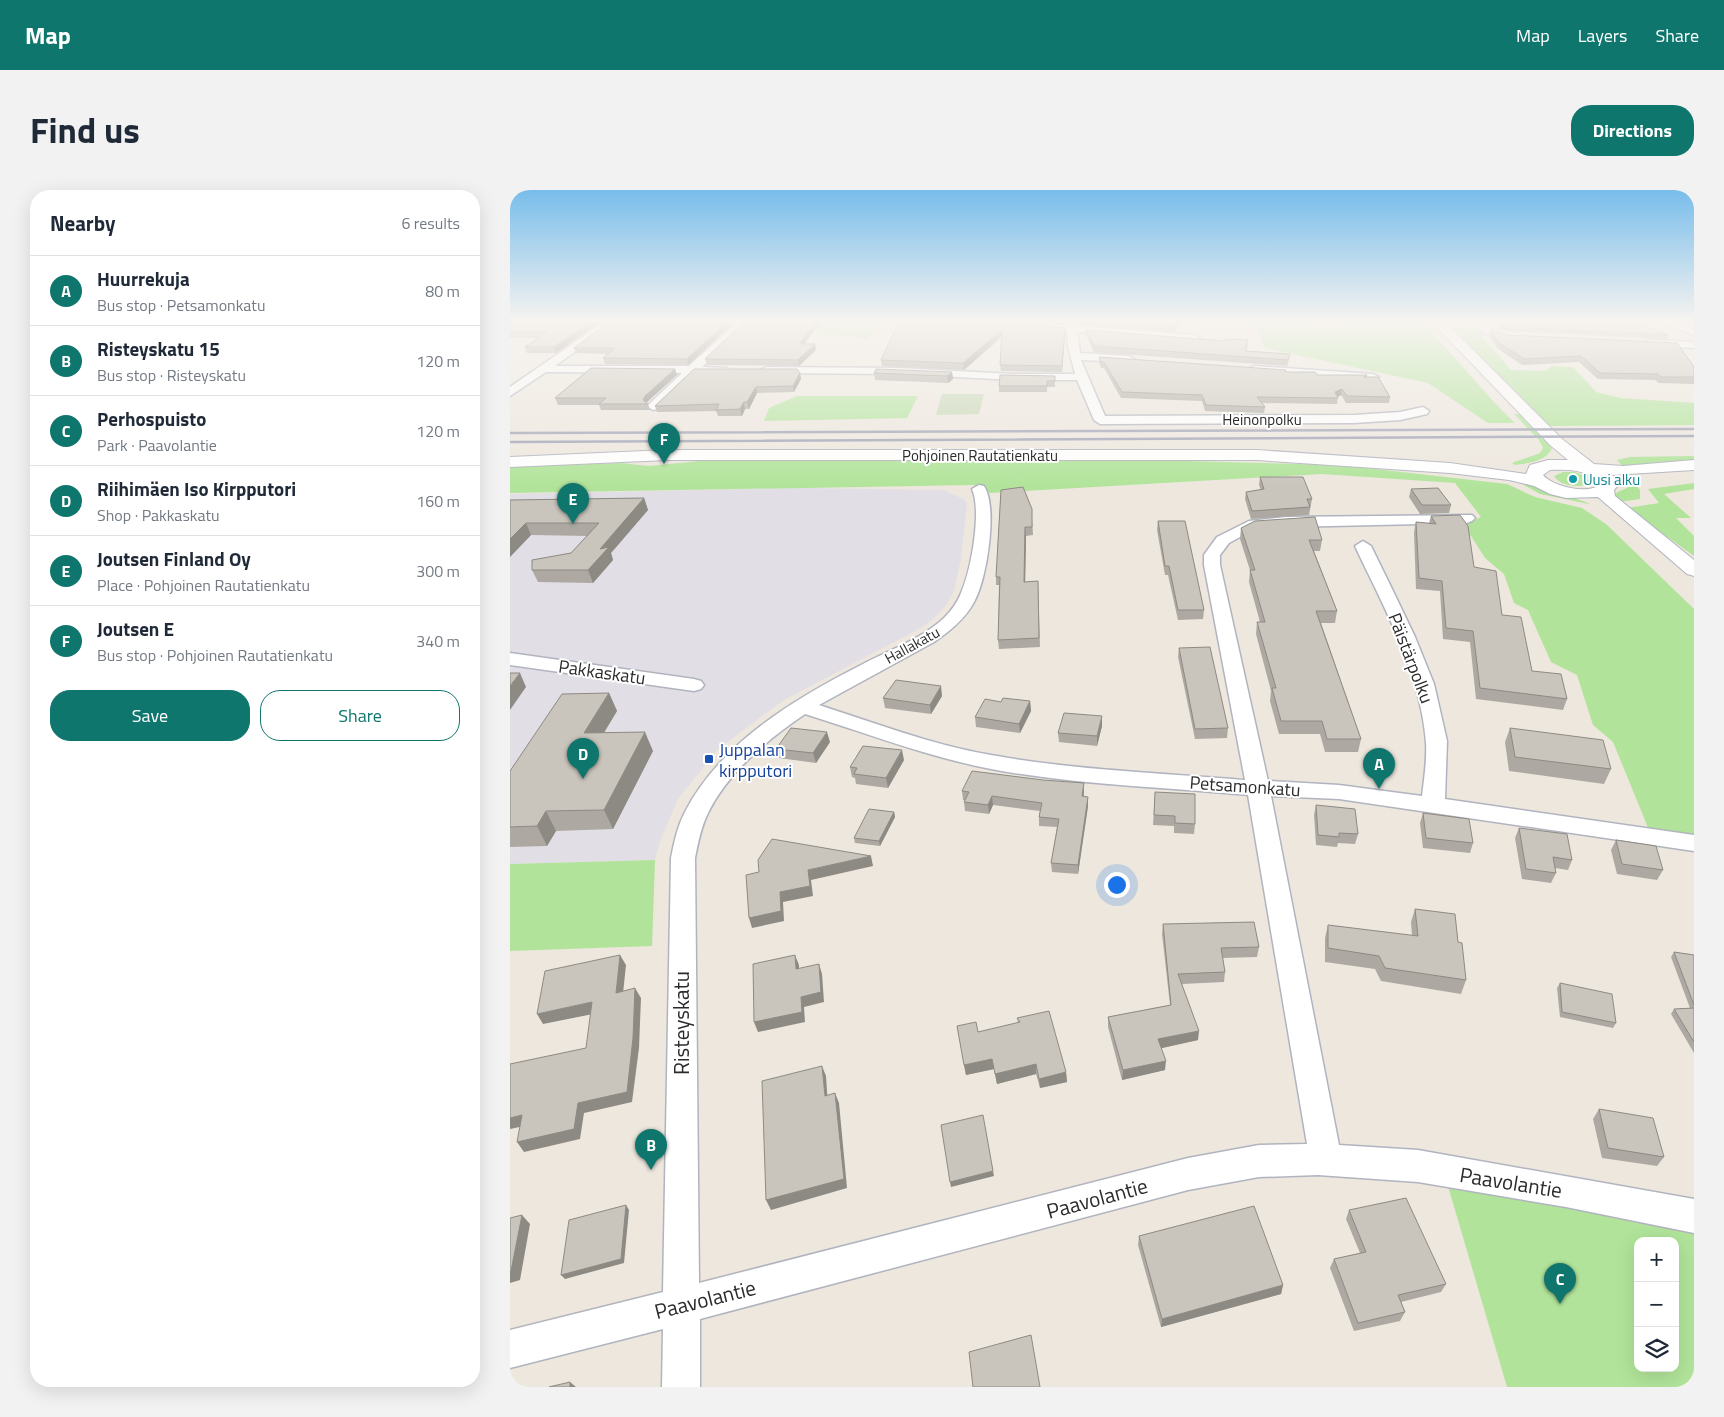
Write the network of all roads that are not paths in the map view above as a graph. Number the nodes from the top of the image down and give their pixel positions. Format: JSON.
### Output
{"nodes":[{"id":1,"x":534,"y":376,"type":"edge"},
{"id":2,"x":686,"y":376,"type":"edge"},
{"id":3,"x":991,"y":376,"type":"edge"},
{"id":4,"x":1357,"y":376,"type":"edge"},
{"id":5,"x":1491,"y":376,"type":"edge"},
{"id":6,"x":1082,"y":377,"type":"joint"},
{"id":7,"x":1373,"y":377,"type":"edge"},
{"id":8,"x":510,"y":392,"type":"edge"},
{"id":9,"x":653,"y":406,"type":"edge"},
{"id":10,"x":1423,"y":411,"type":"dead end"},
{"id":11,"x":1556,"y":442,"type":"junction"},
{"id":12,"x":510,"y":462,"type":"edge"},
{"id":13,"x":1694,"y":465,"type":"edge"},
{"id":14,"x":1589,"y":469,"type":"junction"},
{"id":15,"x":1543,"y":471,"type":"junction"},
{"id":16,"x":1694,"y":472,"type":"edge"},
{"id":17,"x":979,"y":489,"type":"dead end"},
{"id":18,"x":1607,"y":489,"type":"junction"},
{"id":19,"x":1569,"y":492,"type":"junction"},
{"id":20,"x":1466,"y":518,"type":"dead end"},
{"id":21,"x":1641,"y":527,"type":"junction"},
{"id":22,"x":1363,"y":546,"type":"dead end"},
{"id":23,"x":1694,"y":570,"type":"edge"},
{"id":24,"x":510,"y":659,"type":"edge"},
{"id":25,"x":694,"y":685,"type":"dead end"},
{"id":26,"x":802,"y":706,"type":"junction"},
{"id":27,"x":1258,"y":788,"type":"junction"},
{"id":28,"x":1432,"y":805,"type":"junction"},
{"id":29,"x":1694,"y":843,"type":"edge"},
{"id":30,"x":1326,"y":1160,"type":"junction"},
{"id":31,"x":1694,"y":1216,"type":"edge"},
{"id":32,"x":682,"y":1305,"type":"junction"},
{"id":33,"x":510,"y":1349,"type":"edge"},
{"id":34,"x":681,"y":1387,"type":"edge"}],
"edges":[{"from":1,"to":8,"type":"street"},
{"from":2,"to":9,"type":"street"},
{"from":3,"to":6,"type":"street"},
{"from":4,"to":7,"type":"street"},
{"from":5,"to":11,"type":"street"},
{"from":6,"to":10,"type":"street","name":"Heinonpolku"},
{"from":11,"to":14,"type":"street"},
{"from":11,"to":15,"type":"street"},
{"from":12,"to":15,"type":"street","name":"Pohjoinen Rautatienkatu"},
{"from":13,"to":14,"type":"street"},
{"from":14,"to":15,"type":"street"},
{"from":14,"to":18,"type":"street"},
{"from":15,"to":19,"type":"street"},
{"from":16,"to":18,"type":"street"},
{"from":17,"to":26,"type":"street","name":"Hallakatu"},
{"from":18,"to":19,"type":"street"},
{"from":18,"to":21,"type":"street"},
{"from":19,"to":21,"type":"street"},
{"from":20,"to":27,"type":"street"},
{"from":21,"to":23,"type":"street"},
{"from":22,"to":28,"type":"street","name":"Päistärpolku"},
{"from":24,"to":25,"type":"street","name":"Pakkaskatu"},
{"from":26,"to":27,"type":"street","name":"Petsamonkatu"},
{"from":26,"to":32,"type":"street","name":"Risteyskatu"},
{"from":27,"to":28,"type":"street","name":"Petsamonkatu"},
{"from":27,"to":30,"type":"street"},
{"from":28,"to":29,"type":"street","name":"Petsamonkatu"},
{"from":30,"to":31,"type":"street","name":"Paavolantie"},
{"from":30,"to":32,"type":"street","name":"Paavolantie"},
{"from":32,"to":33,"type":"street","name":"Paavolantie"},
{"from":32,"to":34,"type":"street","name":"Risteyskatu"}]}
